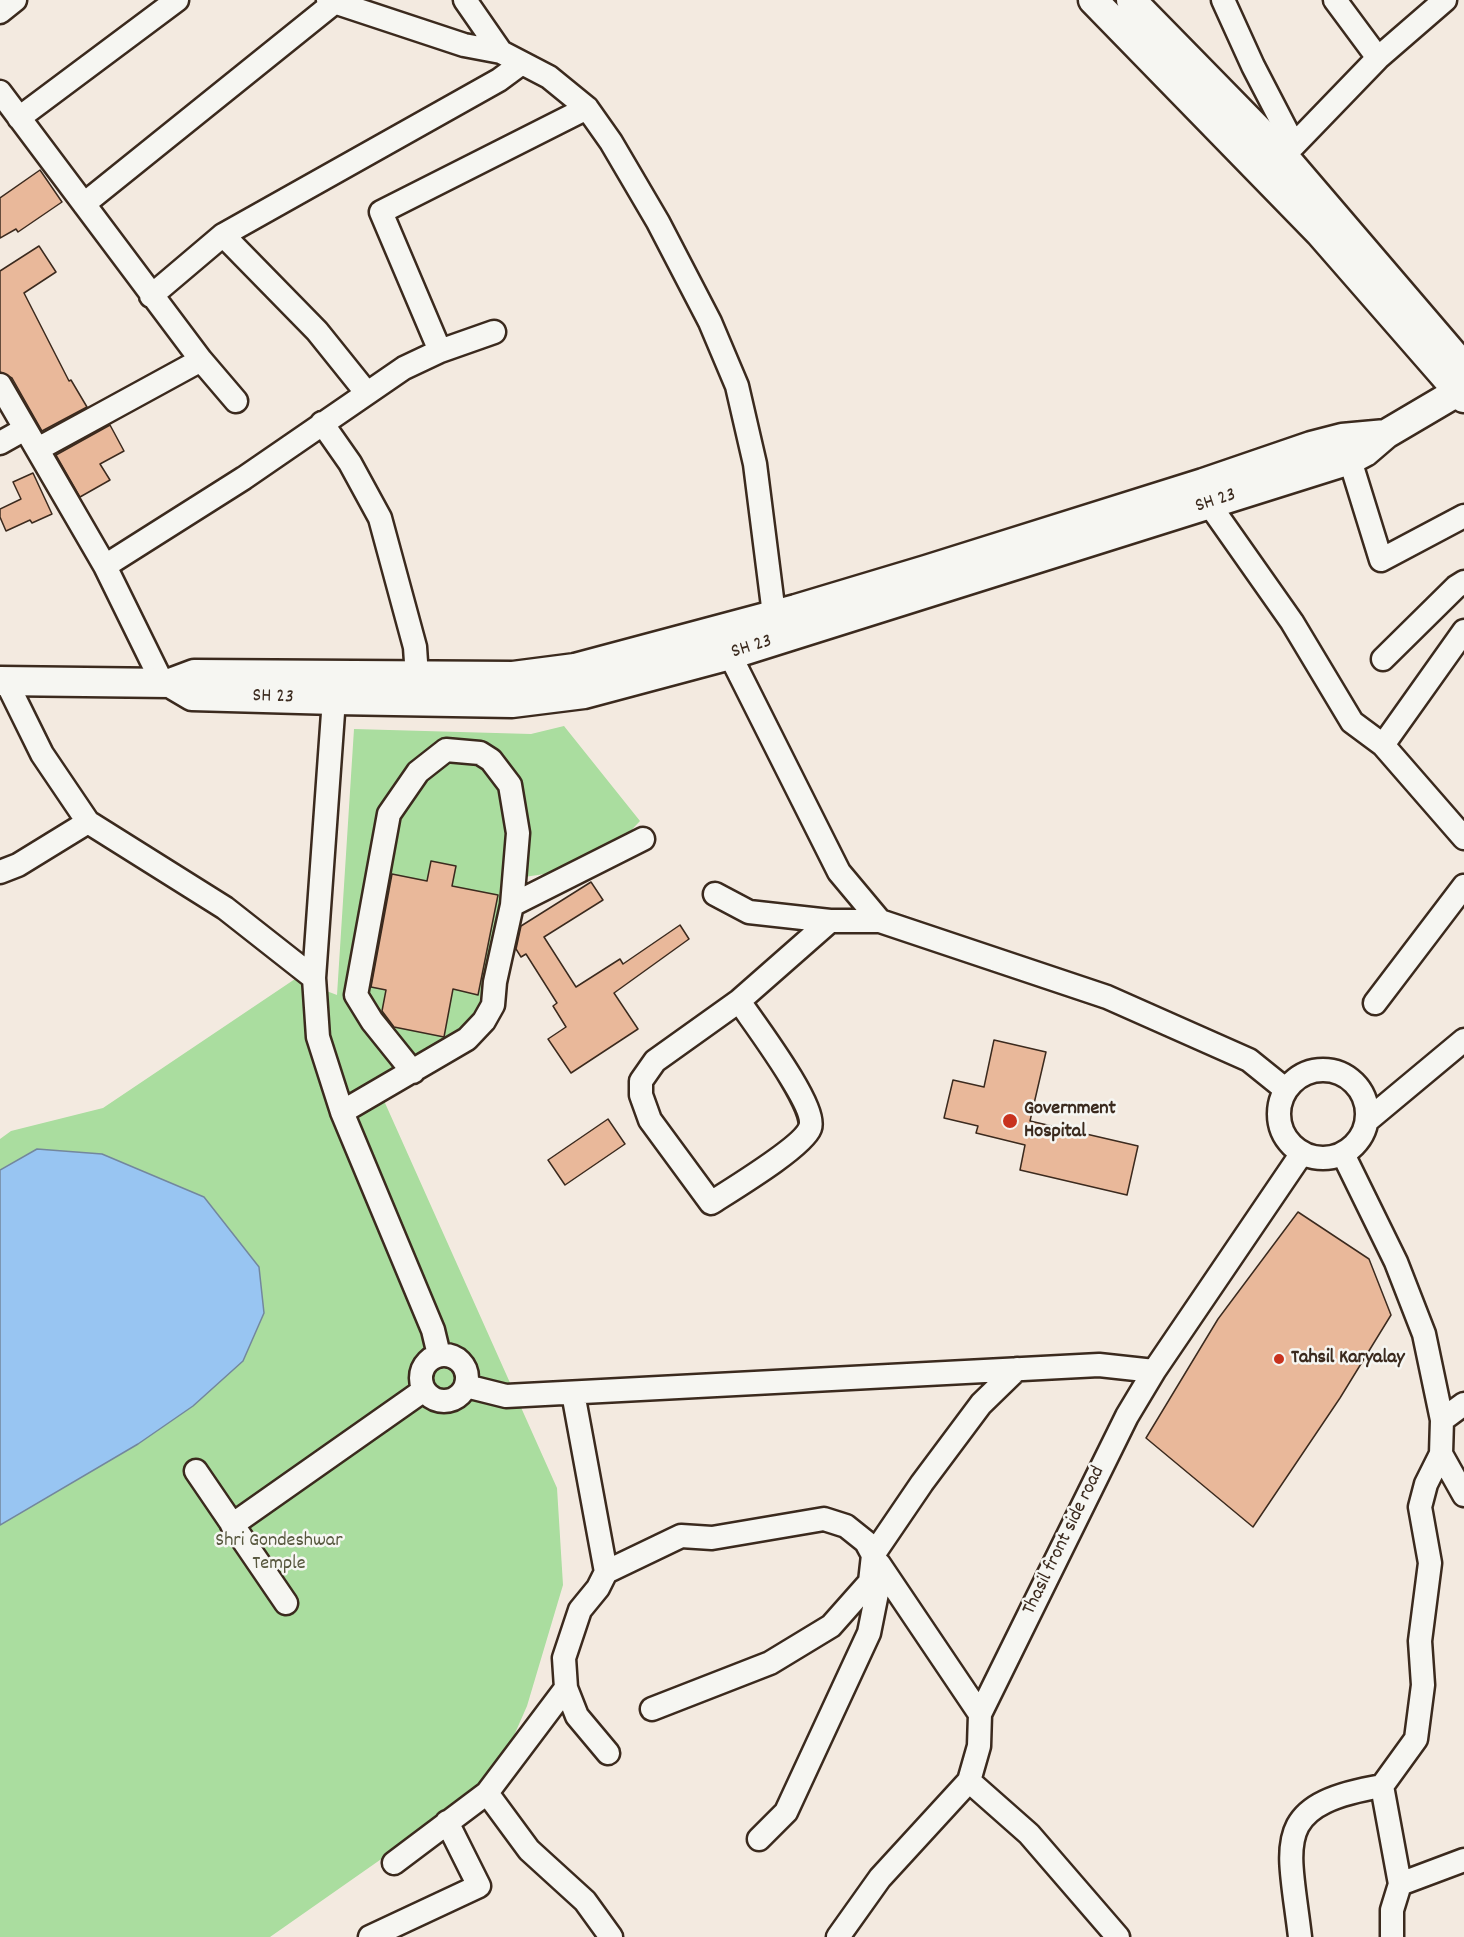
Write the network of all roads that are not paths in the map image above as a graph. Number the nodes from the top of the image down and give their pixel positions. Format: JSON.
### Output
{"nodes":[{"id":1,"x":15,"y":0,"type":"edge"},
{"id":2,"x":177,"y":0,"type":"edge"},
{"id":3,"x":465,"y":0,"type":"edge"},
{"id":4,"x":1093,"y":0,"type":"edge"},
{"id":5,"x":1131,"y":0,"type":"edge"},
{"id":6,"x":1223,"y":0,"type":"edge"},
{"id":7,"x":1335,"y":0,"type":"edge"},
{"id":8,"x":1445,"y":0,"type":"edge"},
{"id":9,"x":1460,"y":0,"type":"edge"},
{"id":10,"x":332,"y":1,"type":"edge"},
{"id":11,"x":1464,"y":5,"type":"edge"},
{"id":12,"x":0,"y":12,"type":"edge"},
{"id":13,"x":501,"y":52,"type":"junction"},
{"id":14,"x":1378,"y":58,"type":"junction"},
{"id":15,"x":522,"y":63,"type":"junction"},
{"id":16,"x":0,"y":92,"type":"edge"},
{"id":17,"x":587,"y":108,"type":"junction"},
{"id":18,"x":19,"y":118,"type":"junction"},
{"id":19,"x":1288,"y":149,"type":"junction"},
{"id":20,"x":84,"y":204,"type":"junction"},
{"id":21,"x":223,"y":235,"type":"junction"},
{"id":22,"x":151,"y":296,"type":"junction"},
{"id":23,"x":494,"y":332,"type":"dead end"},
{"id":24,"x":440,"y":351,"type":"junction"},
{"id":25,"x":201,"y":360,"type":"junction"},
{"id":26,"x":0,"y":385,"type":"edge"},
{"id":27,"x":1463,"y":387,"type":"edge"},
{"id":28,"x":366,"y":392,"type":"junction"},
{"id":29,"x":236,"y":401,"type":"dead end"},
{"id":30,"x":322,"y":423,"type":"junction"},
{"id":31,"x":25,"y":429,"type":"junction"},
{"id":32,"x":1386,"y":434,"type":"junction"},
{"id":33,"x":0,"y":443,"type":"edge"},
{"id":34,"x":38,"y":449,"type":"junction"},
{"id":35,"x":1350,"y":460,"type":"junction"},
{"id":36,"x":1274,"y":471,"type":"junction"},
{"id":37,"x":1206,"y":494,"type":"junction"},
{"id":38,"x":1464,"y":516,"type":"edge"},
{"id":39,"x":105,"y":566,"type":"junction"},
{"id":40,"x":1464,"y":582,"type":"edge"},
{"id":41,"x":776,"y":628,"type":"junction"},
{"id":42,"x":1464,"y":631,"type":"edge"},
{"id":43,"x":727,"y":642,"type":"junction"},
{"id":44,"x":1383,"y":659,"type":"dead end"},
{"id":45,"x":417,"y":677,"type":"junction"},
{"id":46,"x":3,"y":681,"type":"edge"},
{"id":47,"x":166,"y":683,"type":"junction"},
{"id":48,"x":335,"y":688,"type":"junction"},
{"id":49,"x":463,"y":690,"type":"junction"},
{"id":50,"x":1383,"y":746,"type":"junction"},
{"id":51,"x":88,"y":822,"type":"junction"},
{"id":52,"x":1464,"y":838,"type":"edge"},
{"id":53,"x":643,"y":839,"type":"dead end"},
{"id":54,"x":0,"y":872,"type":"edge"},
{"id":55,"x":1464,"y":886,"type":"edge"},
{"id":56,"x":715,"y":894,"type":"dead end"},
{"id":57,"x":512,"y":905,"type":"junction"},
{"id":58,"x":830,"y":921,"type":"junction"},
{"id":59,"x":880,"y":921,"type":"junction"},
{"id":60,"x":314,"y":978,"type":"junction"},
{"id":61,"x":739,"y":1000,"type":"junction"},
{"id":62,"x":1375,"y":1003,"type":"dead end"},
{"id":63,"x":1464,"y":1040,"type":"edge"},
{"id":64,"x":413,"y":1072,"type":"junction"},
{"id":65,"x":1286,"y":1089,"type":"junction"},
{"id":66,"x":342,"y":1112,"type":"junction"},
{"id":67,"x":1368,"y":1120,"type":"junction"},
{"id":68,"x":1302,"y":1153,"type":"junction"},
{"id":69,"x":1343,"y":1154,"type":"junction"},
{"id":70,"x":439,"y":1355,"type":"junction"},
{"id":71,"x":1017,"y":1369,"type":"junction"},
{"id":72,"x":1154,"y":1371,"type":"junction"},
{"id":73,"x":466,"y":1386,"type":"junction"},
{"id":74,"x":424,"y":1390,"type":"junction"},
{"id":75,"x":573,"y":1393,"type":"junction"},
{"id":76,"x":1464,"y":1404,"type":"edge"},
{"id":77,"x":1442,"y":1420,"type":"junction"},
{"id":78,"x":1442,"y":1454,"type":"junction"},
{"id":79,"x":196,"y":1471,"type":"dead end"},
{"id":80,"x":1464,"y":1495,"type":"edge"},
{"id":81,"x":232,"y":1525,"type":"junction"},
{"id":82,"x":873,"y":1555,"type":"junction"},
{"id":83,"x":606,"y":1572,"type":"junction"},
{"id":84,"x":286,"y":1603,"type":"dead end"},
{"id":85,"x":566,"y":1689,"type":"junction"},
{"id":86,"x":652,"y":1709,"type":"dead end"},
{"id":87,"x":980,"y":1713,"type":"junction"},
{"id":88,"x":609,"y":1753,"type":"dead end"},
{"id":89,"x":969,"y":1781,"type":"junction"},
{"id":90,"x":1382,"y":1786,"type":"junction"},
{"id":91,"x":487,"y":1793,"type":"junction"},
{"id":92,"x":447,"y":1822,"type":"junction"},
{"id":93,"x":759,"y":1839,"type":"dead end"},
{"id":94,"x":1464,"y":1860,"type":"edge"},
{"id":95,"x":394,"y":1863,"type":"dead end"},
{"id":96,"x":1400,"y":1884,"type":"junction"},
{"id":97,"x":370,"y":1937,"type":"edge"},
{"id":98,"x":611,"y":1937,"type":"edge"},
{"id":99,"x":838,"y":1937,"type":"edge"},
{"id":100,"x":1118,"y":1937,"type":"edge"},
{"id":101,"x":1300,"y":1937,"type":"edge"},
{"id":102,"x":1392,"y":1937,"type":"edge"}],
"edges":[{"from":1,"to":12,"type":"street"},
{"from":2,"to":18,"type":"street"},
{"from":3,"to":13,"type":"street"},
{"from":4,"to":27,"type":"main road"},
{"from":5,"to":19,"type":"main road"},
{"from":6,"to":19,"type":"street"},
{"from":7,"to":14,"type":"street"},
{"from":8,"to":14,"type":"street"},
{"from":9,"to":11,"type":"street"},
{"from":10,"to":13,"type":"street"},
{"from":10,"to":20,"type":"street"},
{"from":13,"to":15,"type":"street"},
{"from":14,"to":19,"type":"street"},
{"from":15,"to":17,"type":"street"},
{"from":15,"to":21,"type":"street"},
{"from":16,"to":18,"type":"street"},
{"from":17,"to":24,"type":"street"},
{"from":17,"to":41,"type":"street"},
{"from":18,"to":20,"type":"street"},
{"from":19,"to":27,"type":"main road"},
{"from":20,"to":22,"type":"street"},
{"from":21,"to":22,"type":"street"},
{"from":21,"to":28,"type":"street"},
{"from":22,"to":25,"type":"street"},
{"from":23,"to":24,"type":"street"},
{"from":24,"to":28,"type":"street"},
{"from":25,"to":29,"type":"street"},
{"from":25,"to":34,"type":"street"},
{"from":26,"to":31,"type":"street"},
{"from":27,"to":32,"type":"main road"},
{"from":28,"to":30,"type":"street"},
{"from":30,"to":39,"type":"street"},
{"from":30,"to":45,"type":"street"},
{"from":31,"to":33,"type":"street"},
{"from":31,"to":34,"type":"street"},
{"from":32,"to":35,"type":"main road"},
{"from":32,"to":36,"type":"main road"},
{"from":34,"to":39,"type":"street"},
{"from":35,"to":36,"type":"main road"},
{"from":35,"to":38,"type":"street"},
{"from":36,"to":37,"type":"main road"},
{"from":37,"to":41,"type":"main road"},
{"from":37,"to":50,"type":"street"},
{"from":39,"to":47,"type":"street"},
{"from":40,"to":44,"type":"street"},
{"from":41,"to":43,"type":"main road"},
{"from":42,"to":50,"type":"street"},
{"from":43,"to":49,"type":"main road"},
{"from":43,"to":59,"type":"street"},
{"from":45,"to":48,"type":"main road"},
{"from":45,"to":49,"type":"main road"},
{"from":46,"to":47,"type":"main road"},
{"from":46,"to":51,"type":"street"},
{"from":47,"to":48,"type":"main road"},
{"from":48,"to":49,"type":"main road"},
{"from":48,"to":60,"type":"street"},
{"from":50,"to":52,"type":"street"},
{"from":51,"to":54,"type":"street"},
{"from":51,"to":60,"type":"street"},
{"from":53,"to":57,"type":"street"},
{"from":55,"to":62,"type":"street"},
{"from":56,"to":58,"type":"street"},
{"from":57,"to":64,"type":"street"},
{"from":57,"to":64,"type":"street"},
{"from":58,"to":59,"type":"street"},
{"from":58,"to":61,"type":"street"},
{"from":59,"to":65,"type":"street"},
{"from":60,"to":66,"type":"street"},
{"from":61,"to":61,"type":"street"},
{"from":63,"to":67,"type":"street"},
{"from":64,"to":66,"type":"street"},
{"from":65,"to":67,"type":"street"},
{"from":65,"to":68,"type":"street"},
{"from":66,"to":70,"type":"street"},
{"from":67,"to":69,"type":"street"},
{"from":68,"to":69,"type":"street"},
{"from":68,"to":72,"type":"street","name":"Thasil front side road"},
{"from":69,"to":77,"type":"street"},
{"from":70,"to":73,"type":"street"},
{"from":70,"to":74,"type":"street"},
{"from":71,"to":72,"type":"street"},
{"from":71,"to":75,"type":"street"},
{"from":71,"to":82,"type":"street"},
{"from":72,"to":87,"type":"street","name":"Thasil front side road"},
{"from":73,"to":74,"type":"street"},
{"from":73,"to":75,"type":"street"},
{"from":74,"to":81,"type":"street"},
{"from":75,"to":83,"type":"street"},
{"from":76,"to":77,"type":"street"},
{"from":77,"to":78,"type":"street"},
{"from":78,"to":80,"type":"street"},
{"from":78,"to":90,"type":"street"},
{"from":79,"to":81,"type":"street"},
{"from":81,"to":84,"type":"street"},
{"from":82,"to":83,"type":"street"},
{"from":82,"to":86,"type":"street"},
{"from":82,"to":87,"type":"street"},
{"from":82,"to":93,"type":"street"},
{"from":83,"to":85,"type":"street"},
{"from":85,"to":88,"type":"street"},
{"from":85,"to":91,"type":"street"},
{"from":87,"to":89,"type":"street"},
{"from":89,"to":99,"type":"street"},
{"from":89,"to":100,"type":"street"},
{"from":90,"to":96,"type":"street"},
{"from":90,"to":101,"type":"street"},
{"from":91,"to":92,"type":"street"},
{"from":91,"to":98,"type":"street"},
{"from":92,"to":95,"type":"street"},
{"from":92,"to":97,"type":"street"},
{"from":94,"to":96,"type":"street"},
{"from":96,"to":102,"type":"street"}]}
